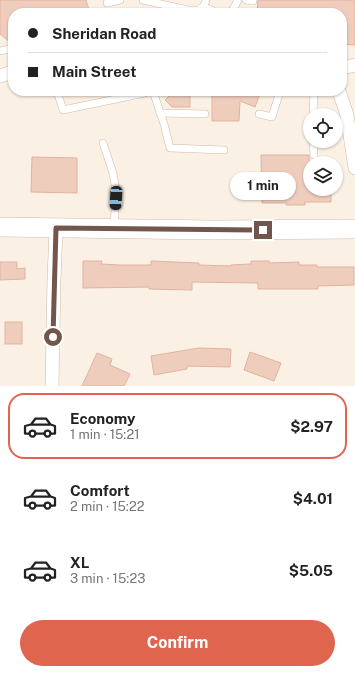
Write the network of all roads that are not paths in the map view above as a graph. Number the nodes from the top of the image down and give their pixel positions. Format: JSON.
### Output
{"nodes":[{"id":1,"x":120,"y":0,"type":"edge"},
{"id":2,"x":143,"y":0,"type":"edge"},
{"id":3,"x":107,"y":3,"type":"dead end"},
{"id":4,"x":179,"y":8,"type":"edge"},
{"id":5,"x":59,"y":96,"type":"edge"},
{"id":6,"x":131,"y":96,"type":"edge"},
{"id":7,"x":155,"y":96,"type":"edge"},
{"id":8,"x":278,"y":96,"type":"edge"},
{"id":9,"x":314,"y":96,"type":"edge"},
{"id":10,"x":341,"y":96,"type":"edge"},
{"id":11,"x":313,"y":108,"type":"edge"},
{"id":12,"x":160,"y":113,"type":"junction"},
{"id":13,"x":205,"y":114,"type":"dead end"},
{"id":14,"x":259,"y":114,"type":"dead end"},
{"id":15,"x":103,"y":143,"type":"dead end"},
{"id":16,"x":314,"y":148,"type":"edge"},
{"id":17,"x":224,"y":150,"type":"dead end"},
{"id":18,"x":314,"y":155,"type":"dead end"},
{"id":19,"x":354,"y":161,"type":"edge"},
{"id":20,"x":0,"y":227,"type":"edge"},
{"id":21,"x":56,"y":228,"type":"junction"},
{"id":22,"x":114,"y":229,"type":"junction"},
{"id":23,"x":355,"y":229,"type":"edge"},
{"id":24,"x":52,"y":386,"type":"edge"}],
"edges":[{"from":1,"to":3,"type":"lane"},
{"from":2,"to":4,"type":"lane"},
{"from":5,"to":6,"type":"lane"},
{"from":7,"to":12,"type":"lane"},
{"from":8,"to":14,"type":"lane"},
{"from":9,"to":11,"type":"lane"},
{"from":10,"to":19,"type":"street"},
{"from":12,"to":13,"type":"lane"},
{"from":12,"to":17,"type":"lane"},
{"from":15,"to":22,"type":"lane"},
{"from":16,"to":18,"type":"lane"},
{"from":20,"to":21,"type":"main road"},
{"from":21,"to":22,"type":"main road"},
{"from":21,"to":24,"type":"street"},
{"from":22,"to":23,"type":"main road"}]}
